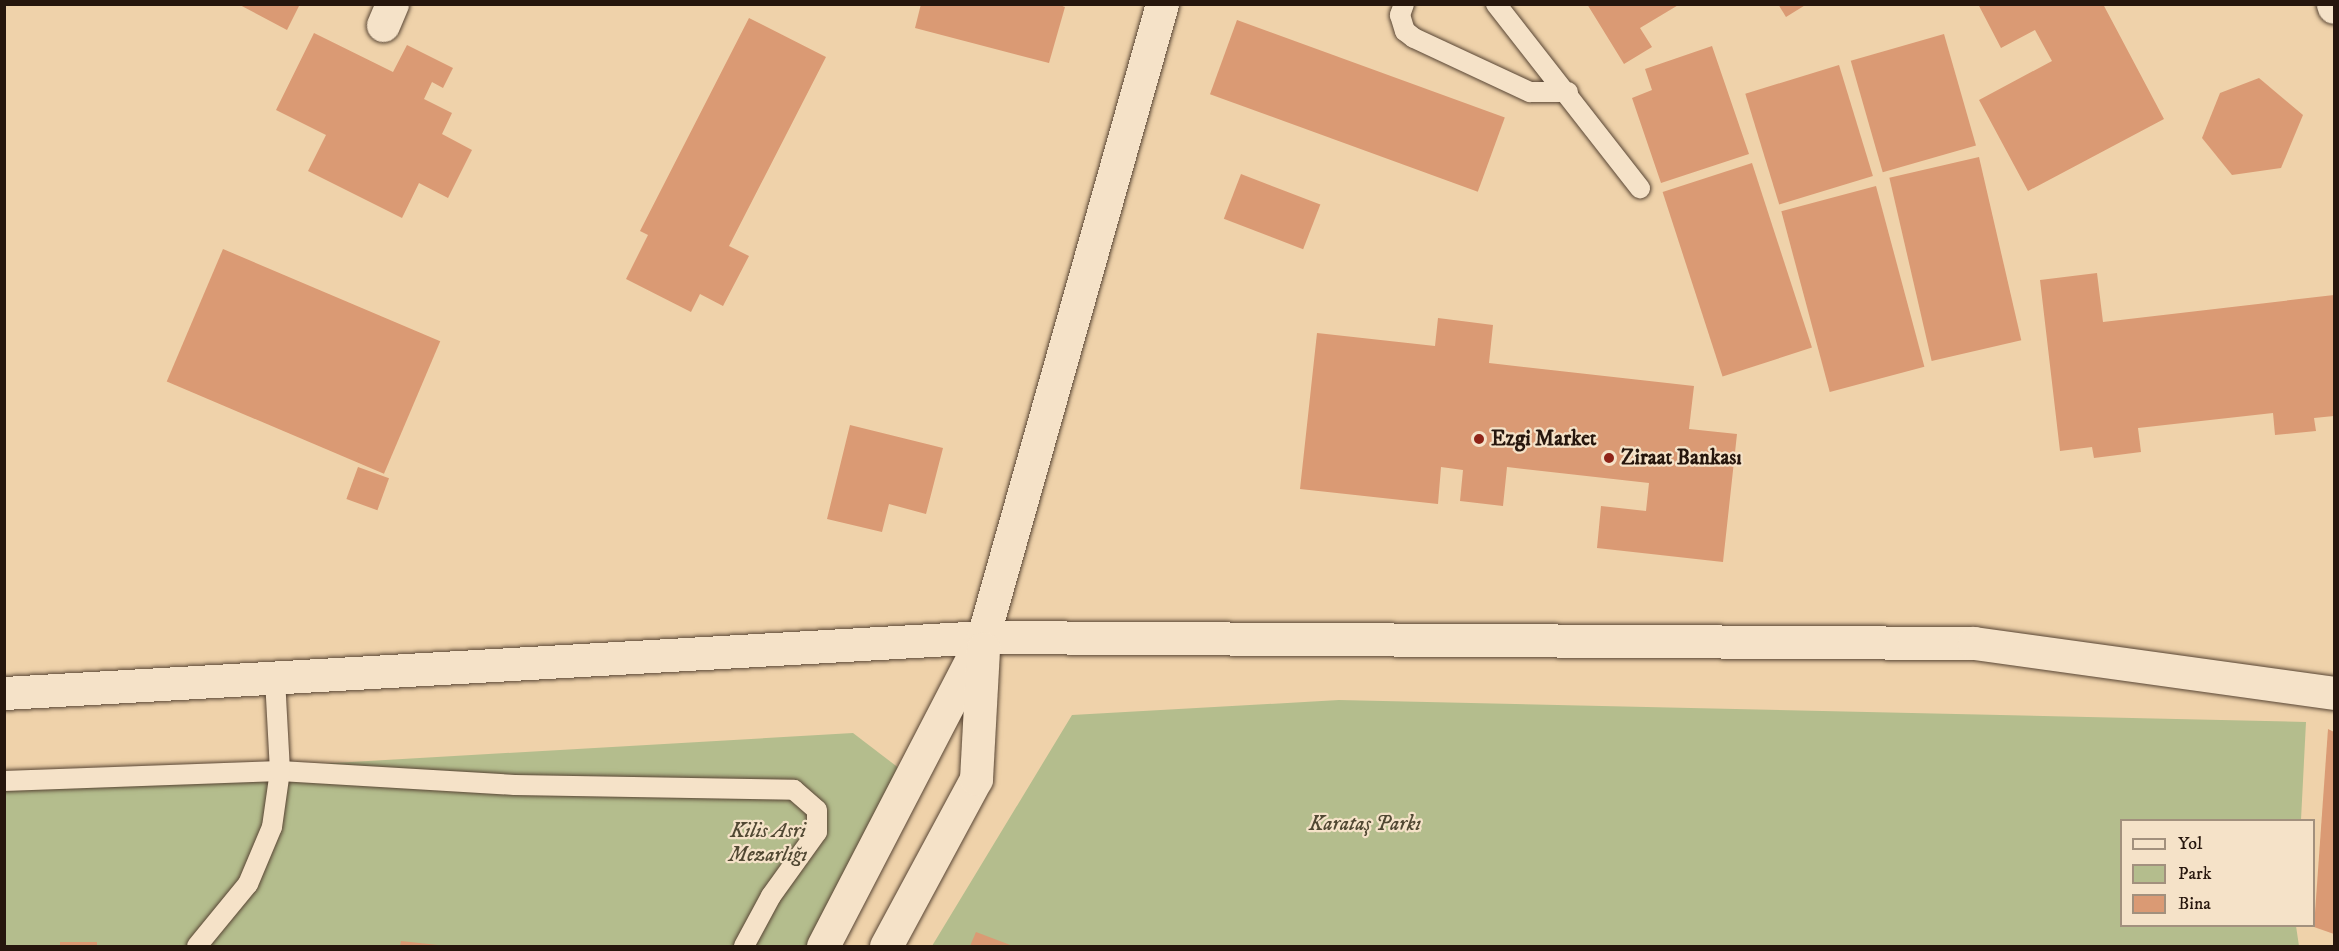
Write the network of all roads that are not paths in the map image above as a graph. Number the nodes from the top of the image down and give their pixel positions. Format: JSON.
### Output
{"nodes":[{"id":1,"x":1162,"y":4,"type":"edge"},
{"id":2,"x":1404,"y":4,"type":"edge"},
{"id":3,"x":1496,"y":4,"type":"edge"},
{"id":4,"x":1569,"y":92,"type":"junction"},
{"id":5,"x":1640,"y":188,"type":"dead end"},
{"id":6,"x":983,"y":637,"type":"junction"},
{"id":7,"x":275,"y":678,"type":"junction"},
{"id":8,"x":4,"y":693,"type":"edge"},
{"id":9,"x":2334,"y":693,"type":"edge"},
{"id":10,"x":280,"y":771,"type":"junction"},
{"id":11,"x":4,"y":781,"type":"edge"},
{"id":12,"x":197,"y":946,"type":"edge"},
{"id":13,"x":744,"y":946,"type":"edge"},
{"id":14,"x":823,"y":946,"type":"edge"},
{"id":15,"x":886,"y":946,"type":"edge"}],
"edges":[{"from":1,"to":6,"type":"street"},
{"from":2,"to":4,"type":"lane"},
{"from":3,"to":4,"type":"lane"},
{"from":4,"to":5,"type":"lane"},
{"from":6,"to":7,"type":"street"},
{"from":6,"to":9,"type":"street"},
{"from":6,"to":14,"type":"street"},
{"from":6,"to":15,"type":"street"},
{"from":7,"to":8,"type":"street"},
{"from":7,"to":10,"type":"lane"},
{"from":10,"to":11,"type":"lane"},
{"from":10,"to":12,"type":"lane"},
{"from":10,"to":13,"type":"lane"}]}
